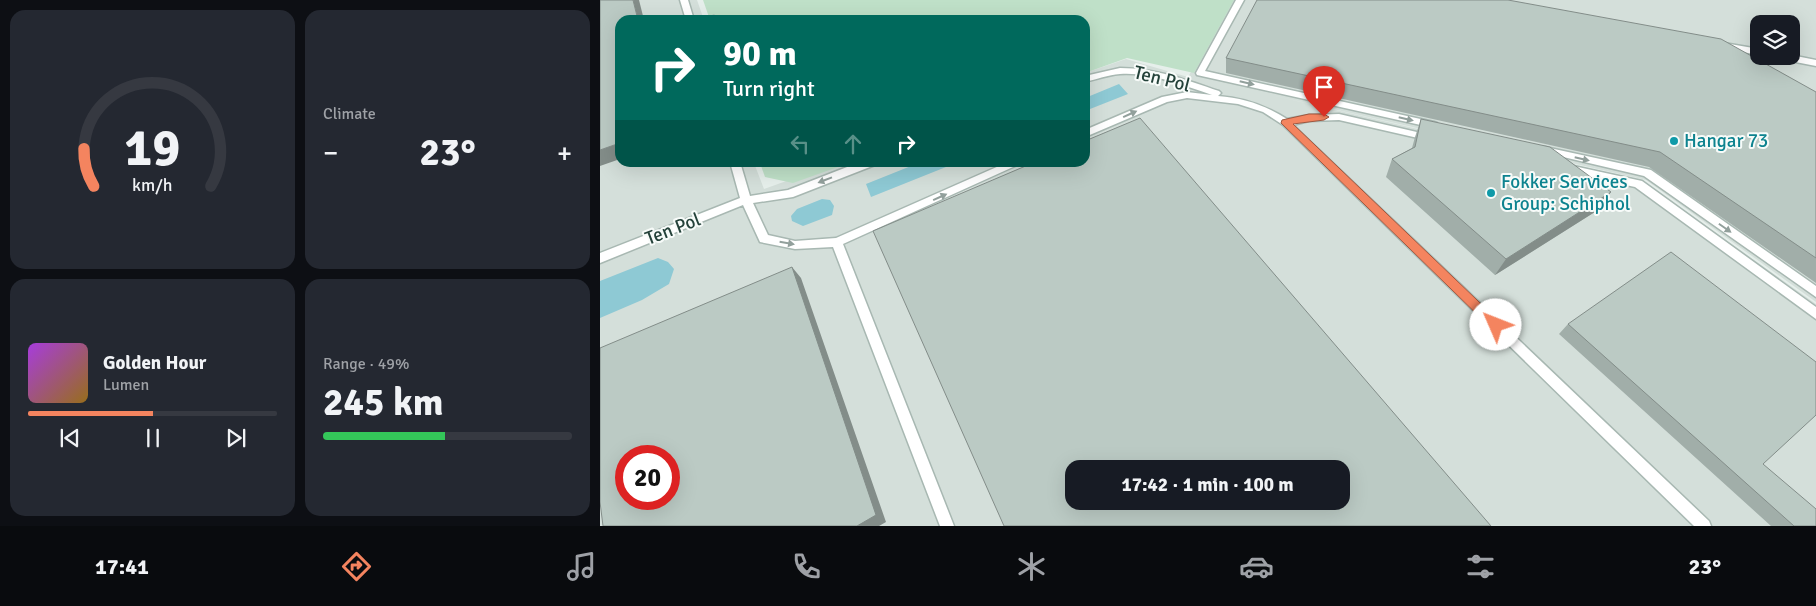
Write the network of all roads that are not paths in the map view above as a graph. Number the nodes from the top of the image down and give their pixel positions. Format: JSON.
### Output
{"nodes":[{"id":1,"x":684,"y":0,"type":"edge"},
{"id":2,"x":1240,"y":0,"type":"edge"},
{"id":3,"x":688,"y":15,"type":"edge"},
{"id":4,"x":1720,"y":45,"type":"edge"},
{"id":5,"x":1750,"y":50,"type":"edge"},
{"id":6,"x":1800,"y":60,"type":"edge"},
{"id":7,"x":1816,"y":63,"type":"edge"},
{"id":8,"x":1090,"y":78,"type":"edge"},
{"id":9,"x":1239,"y":101,"type":"junction"},
{"id":10,"x":1286,"y":123,"type":"junction"},
{"id":11,"x":1443,"y":127,"type":"edge"},
{"id":12,"x":1090,"y":132,"type":"edge"},
{"id":13,"x":1445,"y":141,"type":"edge"},
{"id":14,"x":1530,"y":147,"type":"edge"},
{"id":15,"x":736,"y":167,"type":"edge"},
{"id":16,"x":858,"y":167,"type":"edge"},
{"id":17,"x":1008,"y":167,"type":"edge"},
{"id":18,"x":1561,"y":167,"type":"edge"},
{"id":19,"x":746,"y":200,"type":"junction"},
{"id":20,"x":837,"y":242,"type":"junction"},
{"id":21,"x":600,"y":258,"type":"edge"},
{"id":22,"x":1816,"y":292,"type":"edge"},
{"id":23,"x":1816,"y":314,"type":"edge"},
{"id":24,"x":947,"y":526,"type":"edge"},
{"id":25,"x":1704,"y":526,"type":"edge"}],
"edges":[{"from":1,"to":3,"type":"lane"},
{"from":2,"to":11,"type":"lane","one_way":true},
{"from":4,"to":5,"type":"lane"},
{"from":6,"to":7,"type":"lane"},
{"from":8,"to":9,"type":"lane","name":"Ten Pol"},
{"from":9,"to":10,"type":"lane"},
{"from":12,"to":9,"type":"lane","one_way":true},
{"from":10,"to":13,"type":"lane"},
{"from":10,"to":25,"type":"lane"},
{"from":14,"to":22,"type":"lane","one_way":true},
{"from":15,"to":19,"type":"lane"},
{"from":16,"to":19,"type":"lane","name":"Ten Pol","one_way":true},
{"from":20,"to":17,"type":"lane","one_way":true},
{"from":18,"to":23,"type":"lane"},
{"from":19,"to":20,"type":"lane","one_way":true},
{"from":19,"to":21,"type":"lane","name":"Ten Pol"},
{"from":20,"to":24,"type":"lane"}]}
